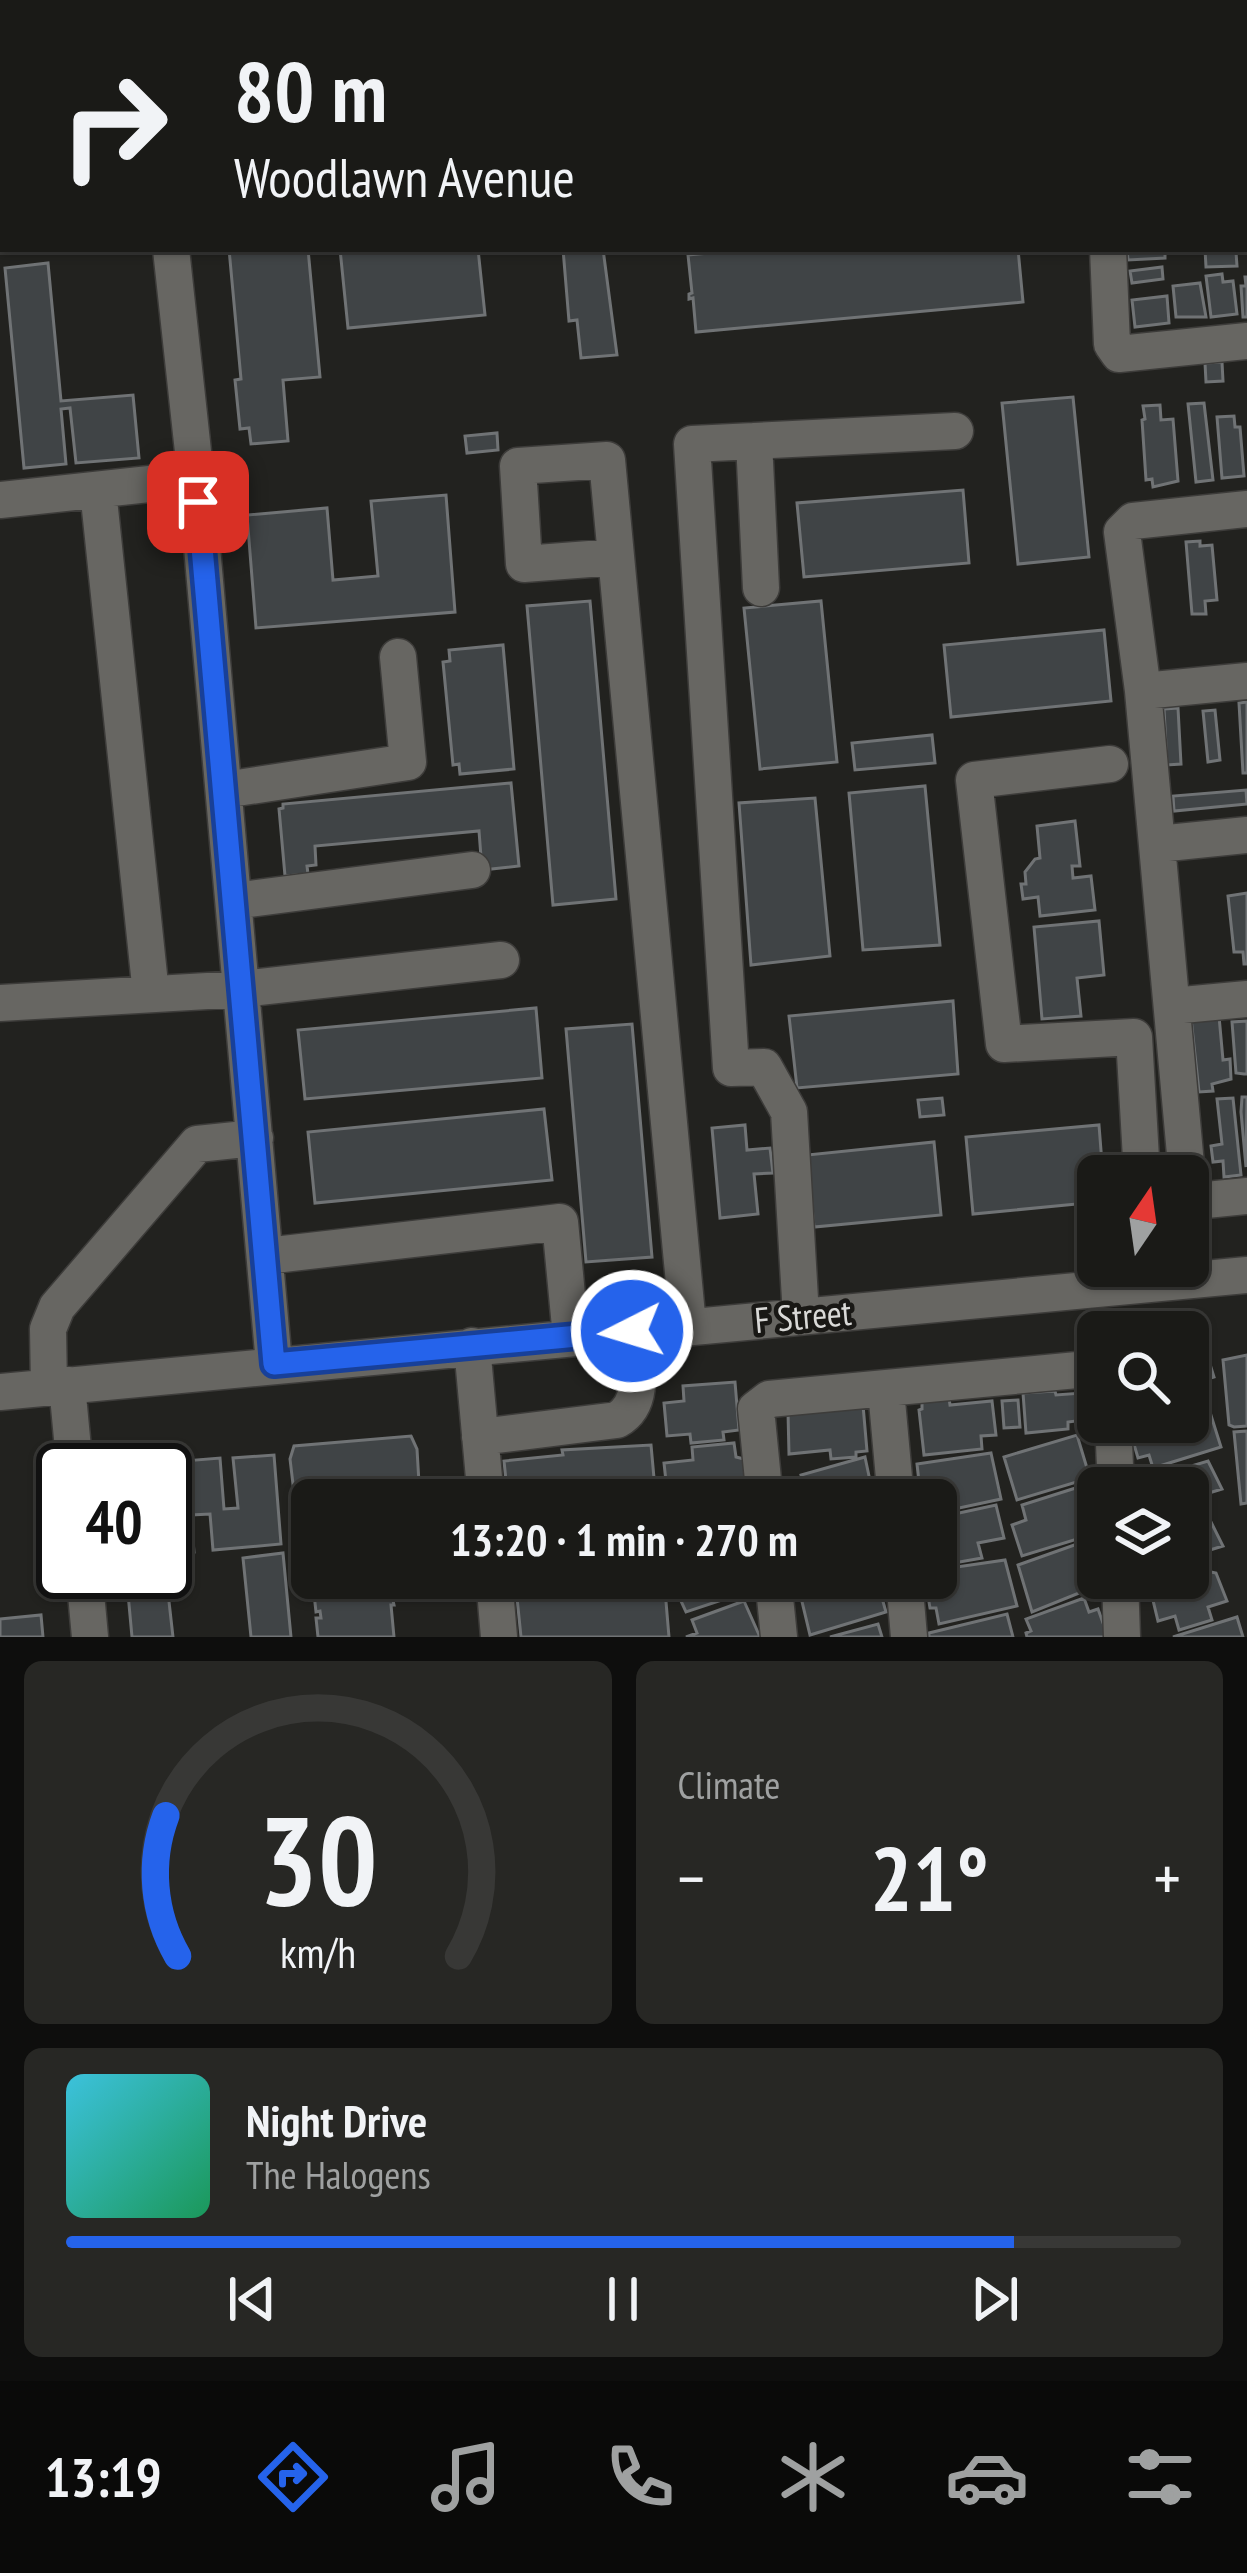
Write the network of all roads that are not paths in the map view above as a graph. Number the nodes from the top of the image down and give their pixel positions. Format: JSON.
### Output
{"nodes":[{"id":1,"x":171,"y":252,"type":"edge"},
{"id":2,"x":1108,"y":252,"type":"edge"},
{"id":3,"x":1247,"y":341,"type":"edge"},
{"id":4,"x":955,"y":430,"type":"dead end"},
{"id":5,"x":754,"y":441,"type":"junction"},
{"id":6,"x":196,"y":479,"type":"junction"},
{"id":7,"x":98,"y":490,"type":"junction"},
{"id":8,"x":0,"y":500,"type":"edge"},
{"id":9,"x":1247,"y":508,"type":"edge"},
{"id":10,"x":616,"y":557,"type":"dead end"},
{"id":11,"x":761,"y":588,"type":"dead end"},
{"id":12,"x":398,"y":657,"type":"dead end"},
{"id":13,"x":1247,"y":681,"type":"edge"},
{"id":14,"x":1143,"y":692,"type":"junction"},
{"id":15,"x":1110,"y":764,"type":"dead end"},
{"id":16,"x":224,"y":790,"type":"junction"},
{"id":17,"x":1247,"y":835,"type":"edge"},
{"id":18,"x":1158,"y":844,"type":"junction"},
{"id":19,"x":472,"y":870,"type":"dead end"},
{"id":20,"x":234,"y":902,"type":"junction"},
{"id":21,"x":501,"y":960,"type":"dead end"},
{"id":22,"x":242,"y":988,"type":"junction"},
{"id":23,"x":151,"y":994,"type":"junction"},
{"id":24,"x":1247,"y":999,"type":"edge"},
{"id":25,"x":1172,"y":1006,"type":"junction"},
{"id":26,"x":1,"y":1009,"type":"edge"},
{"id":27,"x":255,"y":1138,"type":"junction"},
{"id":28,"x":1141,"y":1155,"type":"edge"},
{"id":29,"x":1184,"y":1155,"type":"edge"},
{"id":30,"x":1247,"y":1196,"type":"edge"},
{"id":31,"x":1209,"y":1200,"type":"edge"},
{"id":32,"x":266,"y":1256,"type":"junction"},
{"id":33,"x":1209,"y":1275,"type":"edge"},
{"id":34,"x":1247,"y":1275,"type":"edge"},
{"id":35,"x":1077,"y":1283,"type":"edge"},
{"id":36,"x":801,"y":1316,"type":"junction"},
{"id":37,"x":688,"y":1326,"type":"junction"},
{"id":38,"x":632,"y":1331,"type":"junction"},
{"id":39,"x":571,"y":1337,"type":"junction"},
{"id":40,"x":472,"y":1346,"type":"junction"},
{"id":41,"x":274,"y":1364,"type":"junction"},
{"id":42,"x":1077,"y":1370,"type":"edge"},
{"id":43,"x":58,"y":1386,"type":"junction"},
{"id":44,"x":886,"y":1390,"type":"junction"},
{"id":45,"x":0,"y":1392,"type":"edge"},
{"id":46,"x":481,"y":1436,"type":"junction"},
{"id":47,"x":70,"y":1443,"type":"edge"},
{"id":48,"x":484,"y":1479,"type":"edge"},
{"id":49,"x":763,"y":1479,"type":"edge"},
{"id":50,"x":894,"y":1479,"type":"edge"},
{"id":51,"x":86,"y":1599,"type":"edge"},
{"id":52,"x":496,"y":1599,"type":"edge"},
{"id":53,"x":775,"y":1599,"type":"edge"},
{"id":54,"x":906,"y":1599,"type":"edge"},
{"id":55,"x":1121,"y":1599,"type":"edge"},
{"id":56,"x":90,"y":1637,"type":"edge"},
{"id":57,"x":499,"y":1637,"type":"edge"},
{"id":58,"x":779,"y":1637,"type":"edge"},
{"id":59,"x":909,"y":1637,"type":"edge"},
{"id":60,"x":1122,"y":1637,"type":"edge"}],
"edges":[{"from":1,"to":6,"type":"street"},
{"from":2,"to":3,"type":"street"},
{"from":4,"to":5,"type":"street"},
{"from":5,"to":11,"type":"street"},
{"from":5,"to":36,"type":"street"},
{"from":6,"to":7,"type":"street"},
{"from":6,"to":16,"type":"street"},
{"from":7,"to":8,"type":"street"},
{"from":7,"to":23,"type":"street"},
{"from":9,"to":14,"type":"street"},
{"from":10,"to":37,"type":"street"},
{"from":12,"to":16,"type":"street"},
{"from":13,"to":14,"type":"street"},
{"from":14,"to":18,"type":"street"},
{"from":15,"to":28,"type":"street"},
{"from":16,"to":20,"type":"street"},
{"from":17,"to":18,"type":"street"},
{"from":18,"to":25,"type":"street"},
{"from":19,"to":20,"type":"street"},
{"from":20,"to":22,"type":"street"},
{"from":21,"to":22,"type":"street"},
{"from":22,"to":23,"type":"street"},
{"from":22,"to":27,"type":"street"},
{"from":23,"to":26,"type":"street"},
{"from":24,"to":25,"type":"street"},
{"from":25,"to":29,"type":"street"},
{"from":27,"to":32,"type":"street"},
{"from":27,"to":43,"type":"street"},
{"from":30,"to":31,"type":"street"},
{"from":32,"to":39,"type":"street"},
{"from":32,"to":41,"type":"street"},
{"from":33,"to":34,"type":"street","name":"F Street"},
{"from":35,"to":36,"type":"street","name":"F Street"},
{"from":36,"to":37,"type":"street","name":"F Street"},
{"from":37,"to":38,"type":"street","name":"F Street"},
{"from":38,"to":39,"type":"street","name":"F Street"},
{"from":38,"to":46,"type":"street"},
{"from":39,"to":40,"type":"street","name":"F Street"},
{"from":40,"to":41,"type":"street","name":"F Street"},
{"from":40,"to":46,"type":"street"},
{"from":41,"to":43,"type":"street","name":"F Street"},
{"from":42,"to":44,"type":"street"},
{"from":43,"to":45,"type":"street","name":"F Street"},
{"from":43,"to":47,"type":"street"},
{"from":44,"to":49,"type":"street"},
{"from":44,"to":50,"type":"street"},
{"from":46,"to":48,"type":"street"},
{"from":51,"to":56,"type":"street"},
{"from":52,"to":57,"type":"street"},
{"from":53,"to":58,"type":"street"},
{"from":54,"to":59,"type":"street"},
{"from":55,"to":60,"type":"street"}]}
